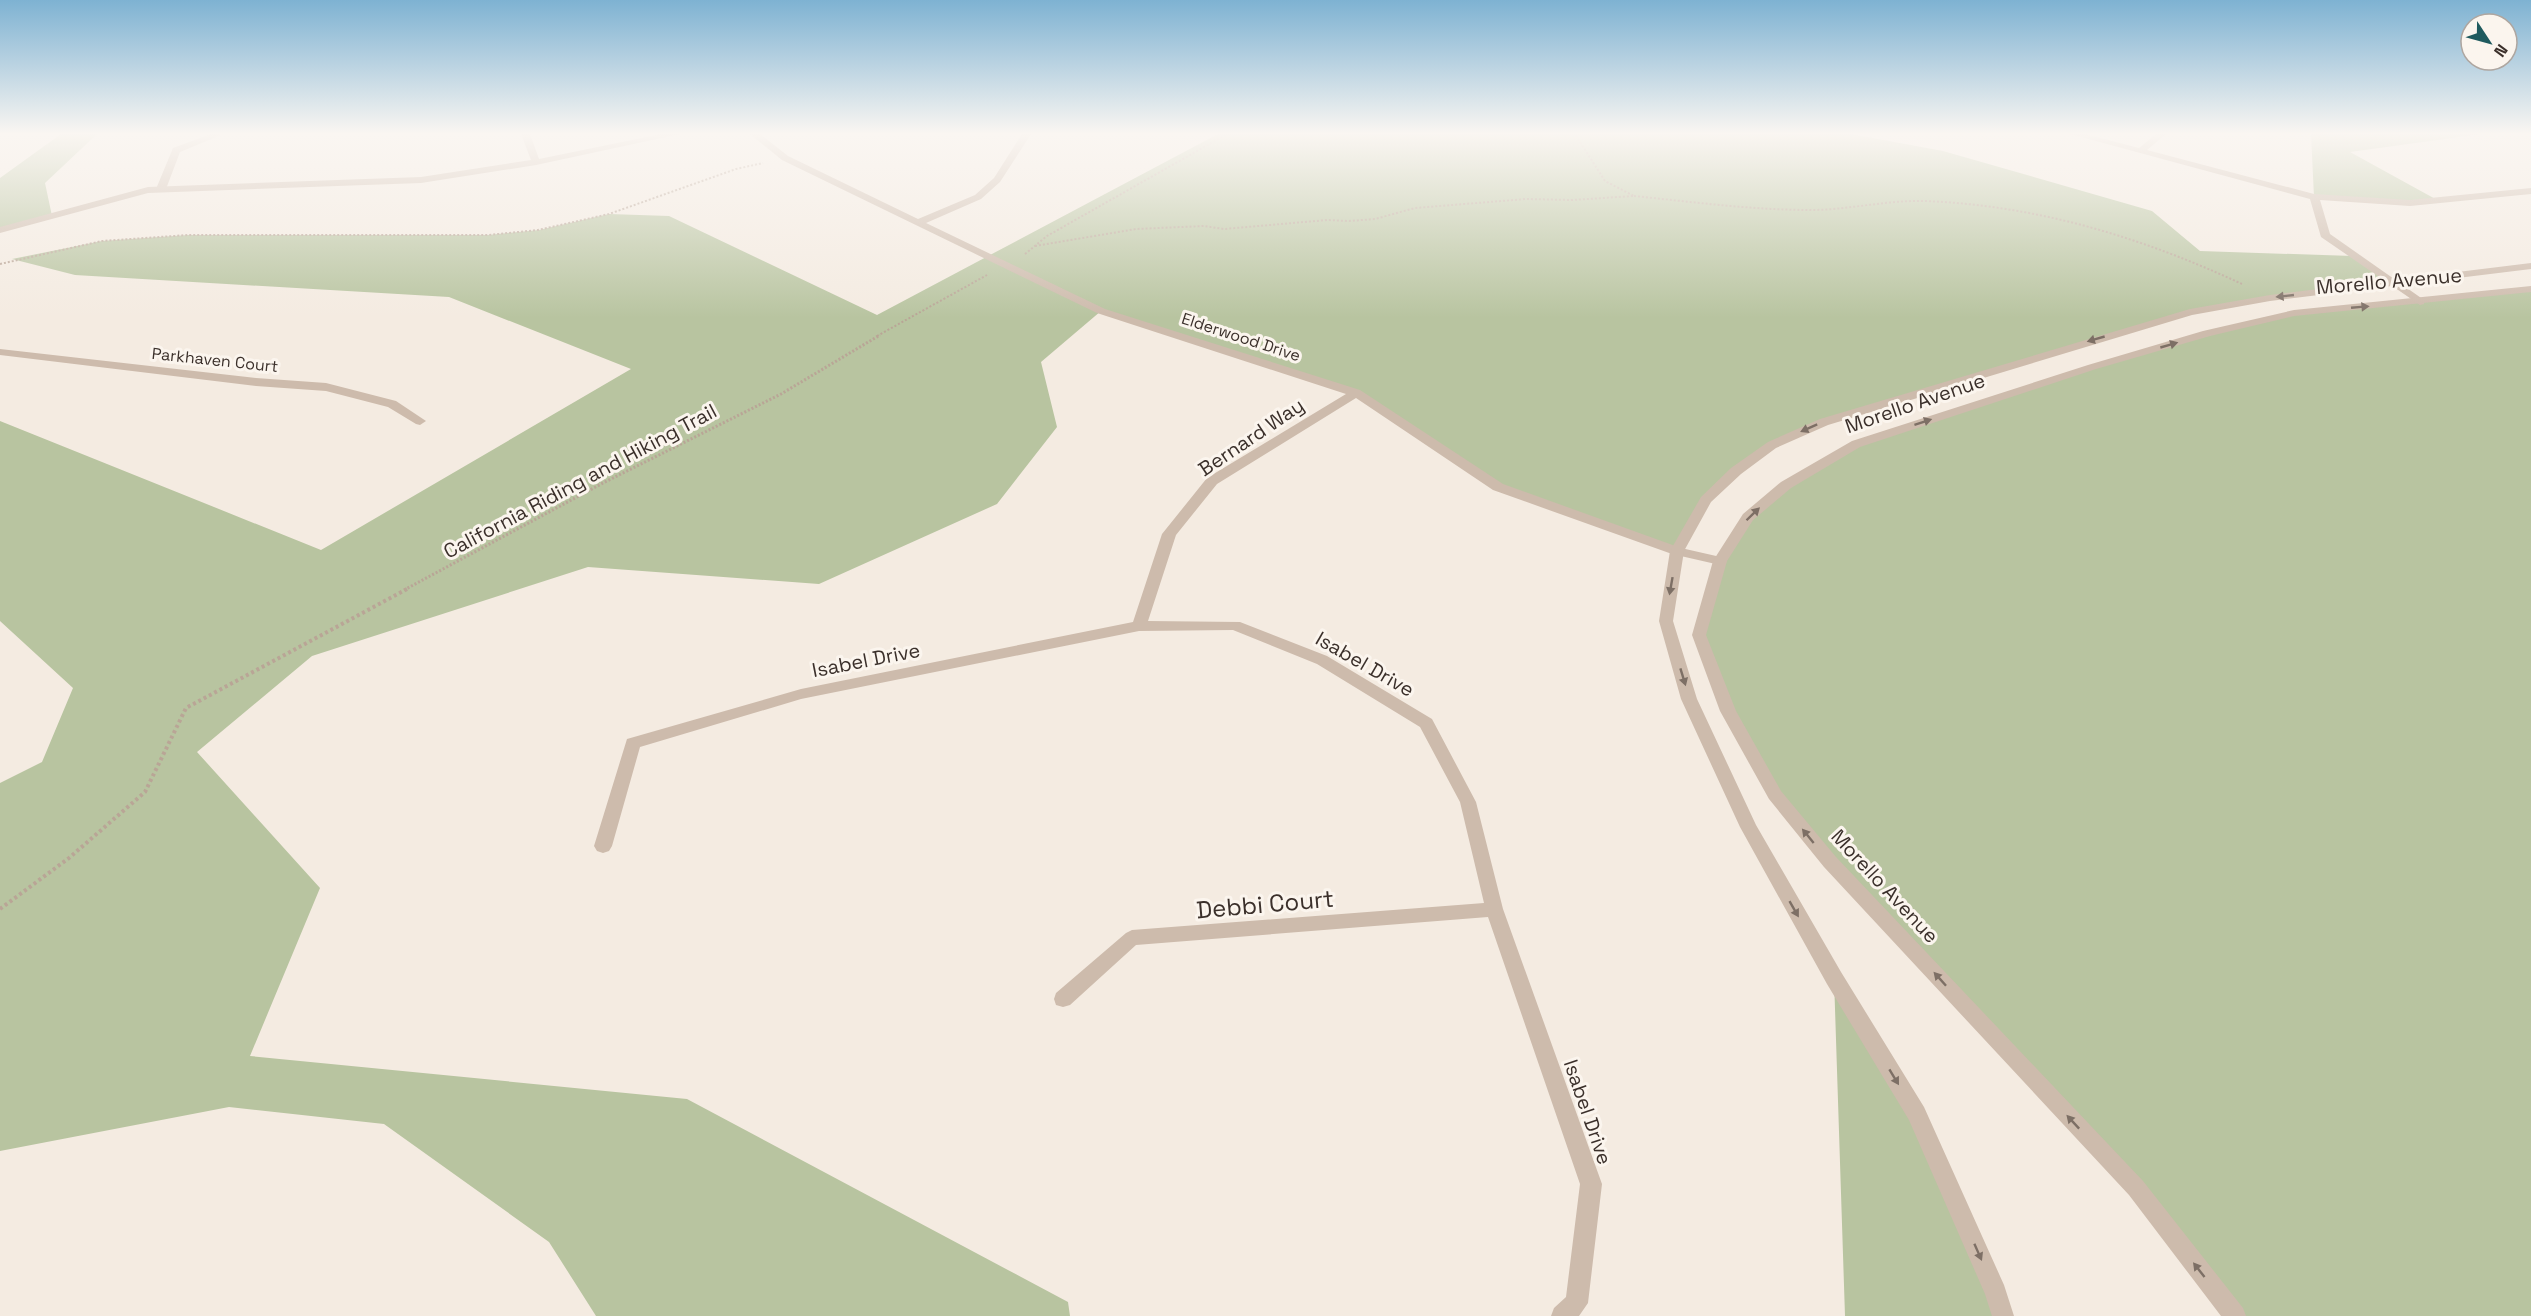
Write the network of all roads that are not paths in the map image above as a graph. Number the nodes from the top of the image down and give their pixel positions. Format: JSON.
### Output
{"nodes":[{"id":1,"x":128,"y":195,"type":"edge"},
{"id":2,"x":861,"y":195,"type":"edge"},
{"id":3,"x":980,"y":195,"type":"edge"},
{"id":4,"x":2308,"y":195,"type":"edge"},
{"id":5,"x":2486,"y":195,"type":"edge"},
{"id":6,"x":2314,"y":197,"type":"junction"},
{"id":7,"x":917,"y":223,"type":"junction"},
{"id":8,"x":0,"y":230,"type":"edge"},
{"id":9,"x":2531,"y":266,"type":"edge"},
{"id":10,"x":2395,"y":285,"type":"junction"},
{"id":11,"x":2531,"y":290,"type":"edge"},
{"id":12,"x":2420,"y":302,"type":"junction"},
{"id":13,"x":0,"y":352,"type":"edge"},
{"id":14,"x":1356,"y":393,"type":"junction"},
{"id":15,"x":420,"y":421,"type":"dead end"},
{"id":16,"x":1677,"y":550,"type":"junction"},
{"id":17,"x":1720,"y":561,"type":"junction"},
{"id":18,"x":1139,"y":626,"type":"junction"},
{"id":19,"x":603,"y":846,"type":"dead end"},
{"id":20,"x":1494,"y":909,"type":"junction"},
{"id":21,"x":1063,"y":999,"type":"dead end"},
{"id":22,"x":1562,"y":1316,"type":"edge"},
{"id":23,"x":2003,"y":1316,"type":"edge"},
{"id":24,"x":2235,"y":1316,"type":"edge"}],
"edges":[{"from":1,"to":8,"type":"street"},
{"from":2,"to":7,"type":"street","name":"Elderwood Drive"},
{"from":3,"to":7,"type":"street"},
{"from":4,"to":6,"type":"street"},
{"from":5,"to":6,"type":"street"},
{"from":6,"to":10,"type":"street"},
{"from":7,"to":14,"type":"street","name":"Elderwood Drive"},
{"from":9,"to":10,"type":"street","name":"Morello Avenue"},
{"from":10,"to":12,"type":"street"},
{"from":10,"to":16,"type":"street","name":"Morello Avenue","one_way":true},
{"from":11,"to":12,"type":"street","name":"Morello Avenue"},
{"from":17,"to":12,"type":"street","name":"Morello Avenue","one_way":true},
{"from":13,"to":15,"type":"street","name":"Parkhaven Court"},
{"from":14,"to":16,"type":"street","name":"Elderwood Drive"},
{"from":14,"to":18,"type":"street","name":"Bernard Way"},
{"from":16,"to":17,"type":"street","name":"Elderwood Drive"},
{"from":16,"to":23,"type":"street","name":"Morello Avenue","one_way":true},
{"from":24,"to":17,"type":"street","name":"Morello Avenue","one_way":true},
{"from":18,"to":19,"type":"street","name":"Isabel Drive"},
{"from":18,"to":20,"type":"street","name":"Isabel Drive"},
{"from":20,"to":21,"type":"street","name":"Debbi Court"},
{"from":20,"to":22,"type":"street","name":"Isabel Drive"}]}
